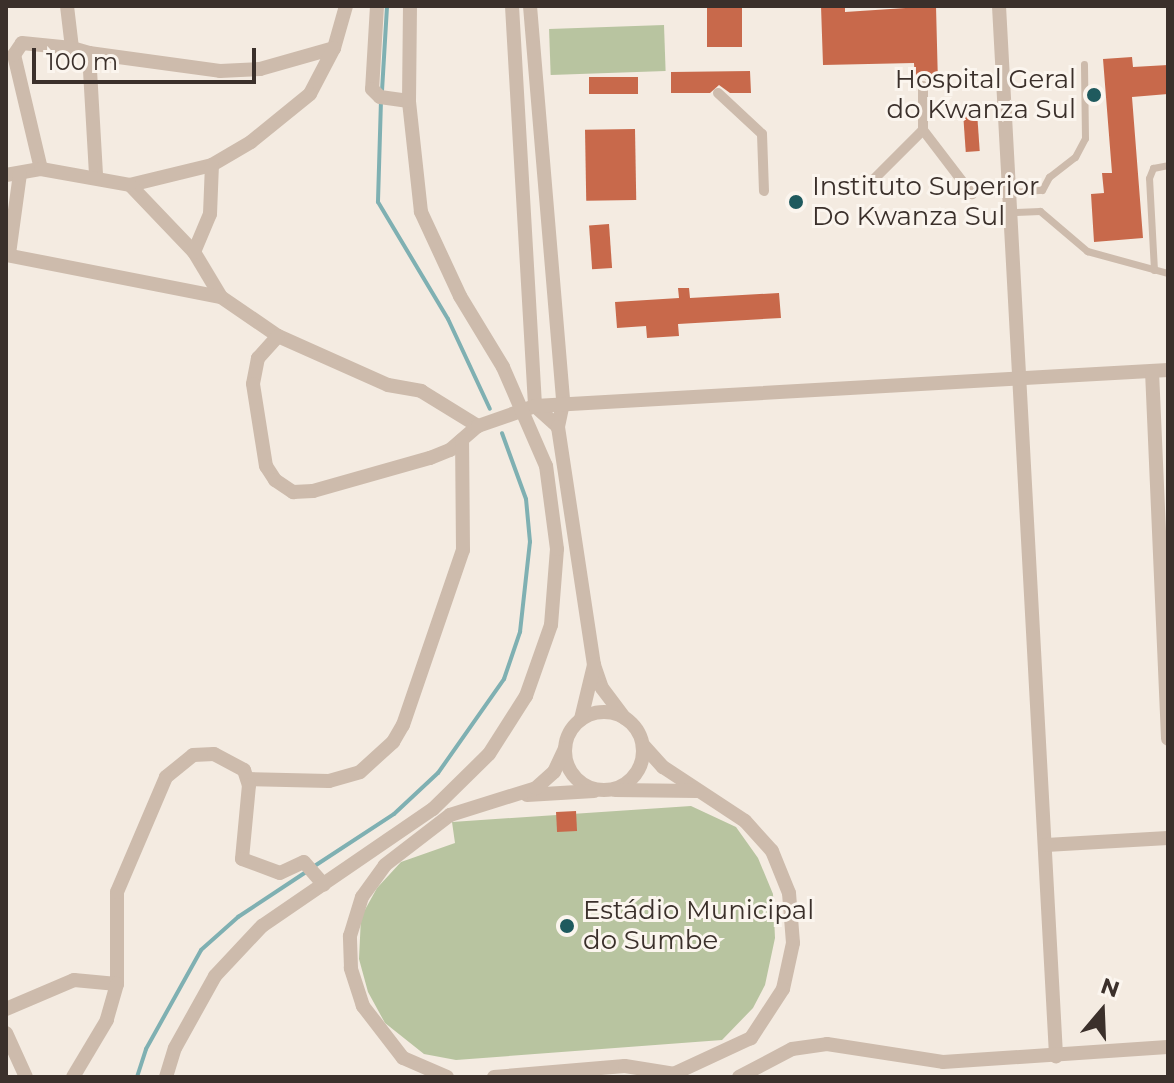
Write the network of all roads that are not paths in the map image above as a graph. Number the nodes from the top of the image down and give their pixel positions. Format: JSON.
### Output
{"nodes":[{"id":1,"x":67,"y":6,"type":"edge"},
{"id":2,"x":346,"y":6,"type":"edge"},
{"id":3,"x":377,"y":6,"type":"edge"},
{"id":4,"x":410,"y":6,"type":"edge"},
{"id":5,"x":512,"y":6,"type":"edge"},
{"id":6,"x":530,"y":6,"type":"edge"},
{"id":7,"x":999,"y":6,"type":"edge"},
{"id":8,"x":72,"y":48,"type":"junction"},
{"id":9,"x":334,"y":48,"type":"junction"},
{"id":10,"x":89,"y":53,"type":"junction"},
{"id":11,"x":1084,"y":64,"type":"dead end"},
{"id":12,"x":923,"y":86,"type":"dead end"},
{"id":13,"x":718,"y":93,"type":"dead end"},
{"id":14,"x":405,"y":100,"type":"junction"},
{"id":15,"x":923,"y":130,"type":"junction"},
{"id":16,"x":212,"y":165,"type":"junction"},
{"id":17,"x":1168,"y":165,"type":"edge"},
{"id":18,"x":41,"y":169,"type":"junction"},
{"id":19,"x":13,"y":174,"type":"edge"},
{"id":20,"x":96,"y":176,"type":"junction"},
{"id":21,"x":130,"y":185,"type":"junction"},
{"id":22,"x":868,"y":185,"type":"dead end"},
{"id":23,"x":764,"y":191,"type":"dead end"},
{"id":24,"x":1011,"y":192,"type":"junction"},
{"id":25,"x":972,"y":194,"type":"dead end"},
{"id":26,"x":1012,"y":212,"type":"junction"},
{"id":27,"x":194,"y":252,"type":"junction"},
{"id":28,"x":8,"y":254,"type":"edge"},
{"id":29,"x":1154,"y":270,"type":"junction"},
{"id":30,"x":1168,"y":273,"type":"edge"},
{"id":31,"x":221,"y":297,"type":"junction"},
{"id":32,"x":278,"y":336,"type":"junction"},
{"id":33,"x":1168,"y":370,"type":"edge"},
{"id":34,"x":1152,"y":371,"type":"junction"},
{"id":35,"x":1017,"y":379,"type":"junction"},
{"id":36,"x":563,"y":403,"type":"junction"},
{"id":37,"x":529,"y":407,"type":"junction"},
{"id":38,"x":478,"y":426,"type":"junction"},
{"id":39,"x":558,"y":427,"type":"junction"},
{"id":40,"x":462,"y":440,"type":"junction"},
{"id":41,"x":1164,"y":580,"type":"edge"},
{"id":42,"x":594,"y":665,"type":"junction"},
{"id":43,"x":1168,"y":710,"type":"edge"},
{"id":44,"x":625,"y":718,"type":"junction"},
{"id":45,"x":581,"y":719,"type":"junction"},
{"id":46,"x":1168,"y":739,"type":"edge"},
{"id":47,"x":643,"y":745,"type":"junction"},
{"id":48,"x":565,"y":748,"type":"junction"},
{"id":49,"x":248,"y":779,"type":"junction"},
{"id":50,"x":602,"y":790,"type":"junction"},
{"id":51,"x":697,"y":791,"type":"junction"},
{"id":52,"x":519,"y":796,"type":"junction"},
{"id":53,"x":1168,"y":838,"type":"edge"},
{"id":54,"x":1046,"y":845,"type":"junction"},
{"id":55,"x":322,"y":882,"type":"junction"},
{"id":56,"x":117,"y":984,"type":"junction"},
{"id":57,"x":6,"y":1009,"type":"edge"},
{"id":58,"x":6,"y":1033,"type":"edge"},
{"id":59,"x":1168,"y":1047,"type":"edge"},
{"id":60,"x":1056,"y":1056,"type":"junction"},
{"id":61,"x":671,"y":1076,"type":"edge"},
{"id":62,"x":26,"y":1077,"type":"edge"},
{"id":63,"x":73,"y":1077,"type":"edge"},
{"id":64,"x":166,"y":1077,"type":"edge"},
{"id":65,"x":447,"y":1077,"type":"edge"},
{"id":66,"x":494,"y":1077,"type":"edge"},
{"id":67,"x":739,"y":1077,"type":"edge"}],
"edges":[{"from":1,"to":8,"type":"street"},
{"from":2,"to":9,"type":"street"},
{"from":3,"to":14,"type":"street"},
{"from":4,"to":14,"type":"street"},
{"from":5,"to":37,"type":"street"},
{"from":6,"to":36,"type":"street"},
{"from":7,"to":24,"type":"street"},
{"from":8,"to":10,"type":"street"},
{"from":8,"to":18,"type":"street"},
{"from":9,"to":10,"type":"street"},
{"from":9,"to":16,"type":"street"},
{"from":10,"to":20,"type":"street"},
{"from":11,"to":24,"type":"lane"},
{"from":12,"to":15,"type":"street"},
{"from":13,"to":23,"type":"street"},
{"from":14,"to":37,"type":"street"},
{"from":15,"to":22,"type":"street"},
{"from":15,"to":25,"type":"street"},
{"from":16,"to":21,"type":"street"},
{"from":16,"to":27,"type":"street"},
{"from":17,"to":29,"type":"lane"},
{"from":18,"to":19,"type":"street"},
{"from":18,"to":20,"type":"street"},
{"from":19,"to":28,"type":"street"},
{"from":20,"to":21,"type":"street"},
{"from":21,"to":27,"type":"street"},
{"from":24,"to":26,"type":"street"},
{"from":26,"to":29,"type":"lane"},
{"from":26,"to":35,"type":"street"},
{"from":27,"to":31,"type":"street"},
{"from":28,"to":31,"type":"street"},
{"from":29,"to":30,"type":"lane"},
{"from":31,"to":32,"type":"street"},
{"from":32,"to":38,"type":"street"},
{"from":32,"to":40,"type":"street"},
{"from":33,"to":34,"type":"street"},
{"from":34,"to":35,"type":"street"},
{"from":34,"to":41,"type":"street"},
{"from":35,"to":36,"type":"street"},
{"from":35,"to":54,"type":"street"},
{"from":36,"to":37,"type":"street"},
{"from":36,"to":39,"type":"street"},
{"from":37,"to":38,"type":"street"},
{"from":37,"to":39,"type":"street"},
{"from":37,"to":55,"type":"street"},
{"from":38,"to":40,"type":"street"},
{"from":39,"to":42,"type":"street"},
{"from":40,"to":49,"type":"street"},
{"from":41,"to":43,"type":"street"},
{"from":42,"to":44,"type":"street"},
{"from":42,"to":45,"type":"street"},
{"from":43,"to":46,"type":"street"},
{"from":44,"to":45,"type":"street"},
{"from":44,"to":47,"type":"street"},
{"from":45,"to":48,"type":"street"},
{"from":47,"to":50,"type":"street"},
{"from":47,"to":51,"type":"street"},
{"from":48,"to":50,"type":"street"},
{"from":48,"to":52,"type":"street"},
{"from":49,"to":55,"type":"street"},
{"from":49,"to":56,"type":"street"},
{"from":50,"to":51,"type":"street"},
{"from":50,"to":52,"type":"street"},
{"from":51,"to":61,"type":"street"},
{"from":52,"to":65,"type":"street"},
{"from":53,"to":54,"type":"street"},
{"from":54,"to":60,"type":"street"},
{"from":55,"to":64,"type":"street"},
{"from":56,"to":57,"type":"street"},
{"from":56,"to":63,"type":"street"},
{"from":58,"to":62,"type":"street"},
{"from":59,"to":60,"type":"street"},
{"from":60,"to":67,"type":"street"},
{"from":61,"to":66,"type":"street"}]}
